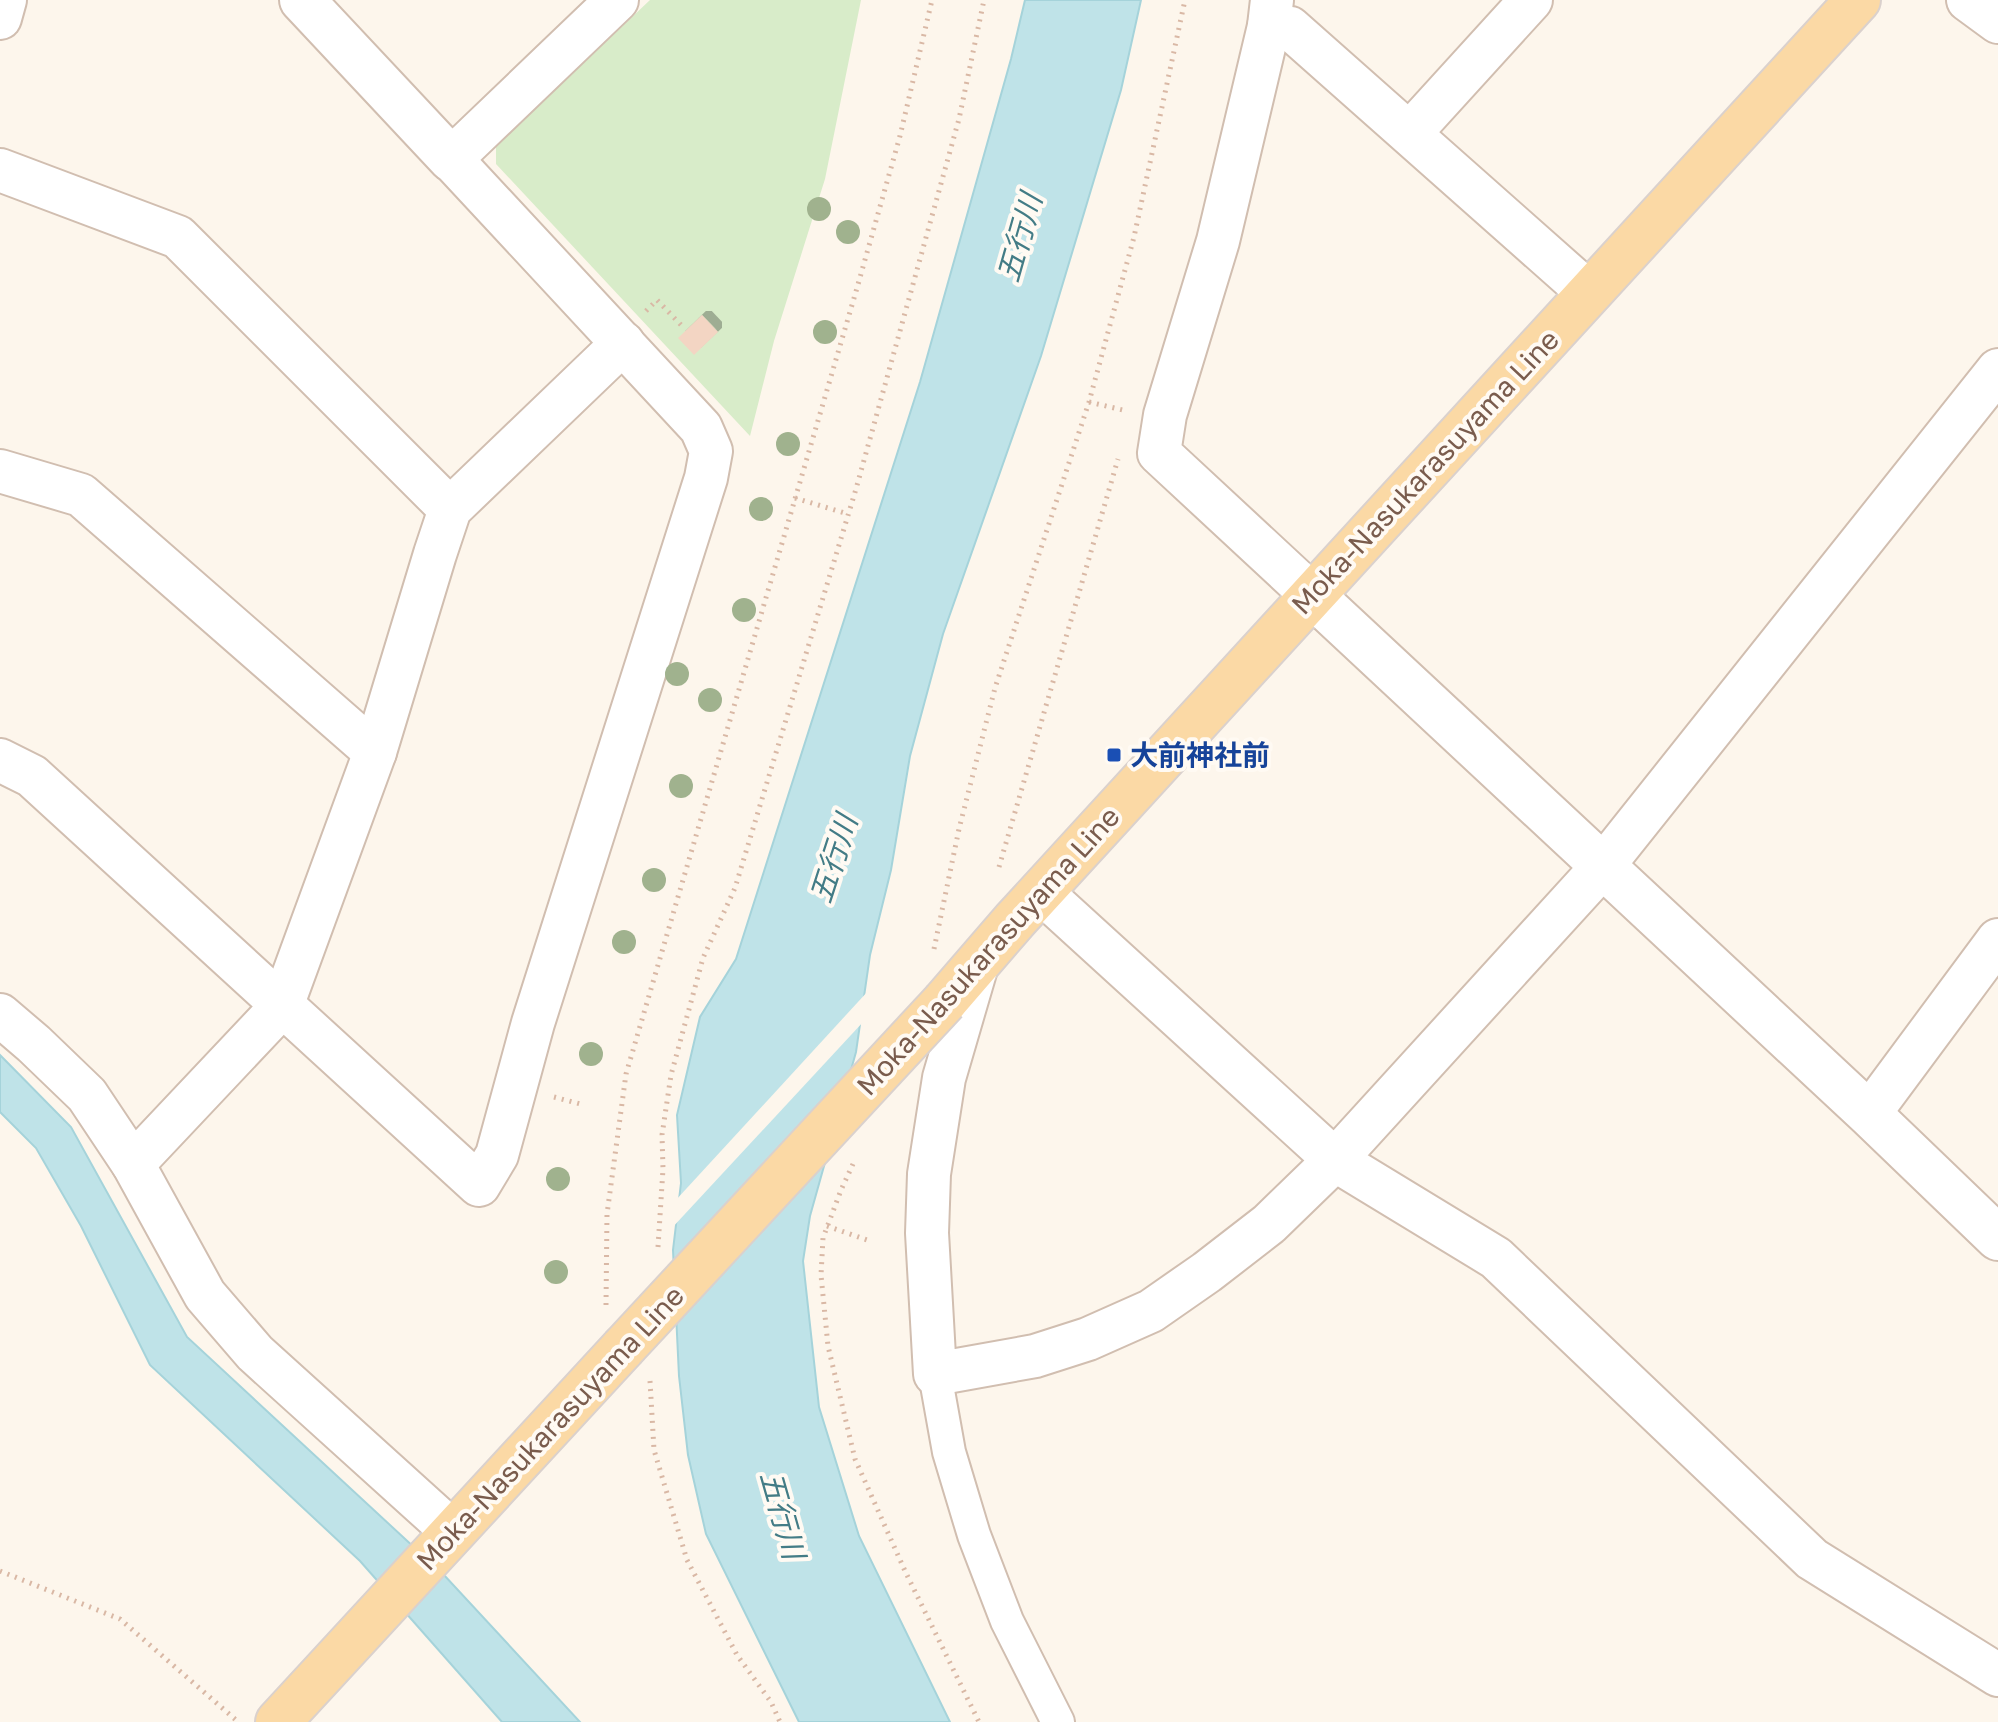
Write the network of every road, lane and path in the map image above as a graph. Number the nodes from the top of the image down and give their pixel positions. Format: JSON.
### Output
{"nodes":[{"id":1,"x":5,"y":0,"type":"edge"},
{"id":2,"x":302,"y":0,"type":"edge"},
{"id":3,"x":617,"y":0,"type":"edge"},
{"id":4,"x":932,"y":0,"type":"edge"},
{"id":5,"x":984,"y":0,"type":"edge"},
{"id":6,"x":1185,"y":0,"type":"edge"},
{"id":7,"x":1531,"y":0,"type":"edge"},
{"id":8,"x":1858,"y":0,"type":"edge"},
{"id":9,"x":1968,"y":0,"type":"edge"},
{"id":10,"x":1271,"y":13,"type":"edge"},
{"id":11,"x":0,"y":18,"type":"edge"},
{"id":12,"x":1998,"y":22,"type":"edge"},
{"id":13,"x":1410,"y":133,"type":"junction"},
{"id":14,"x":451,"y":159,"type":"junction"},
{"id":15,"x":0,"y":170,"type":"edge"},
{"id":16,"x":1589,"y":293,"type":"junction"},
{"id":17,"x":682,"y":326,"type":"dead end"},
{"id":18,"x":632,"y":330,"type":"junction"},
{"id":19,"x":1998,"y":370,"type":"edge"},
{"id":20,"x":1089,"y":402,"type":"junction"},
{"id":21,"x":1133,"y":412,"type":"dead end"},
{"id":22,"x":0,"y":471,"type":"edge"},
{"id":23,"x":795,"y":498,"type":"junction"},
{"id":24,"x":450,"y":509,"type":"junction"},
{"id":25,"x":848,"y":514,"type":"junction"},
{"id":26,"x":1312,"y":595,"type":"junction"},
{"id":27,"x":375,"y":752,"type":"junction"},
{"id":28,"x":0,"y":760,"type":"edge"},
{"id":29,"x":1603,"y":866,"type":"junction"},
{"id":30,"x":1041,"y":892,"type":"junction"},
{"id":31,"x":1998,"y":940,"type":"edge"},
{"id":32,"x":933,"y":956,"type":"dead end"},
{"id":33,"x":977,"y":965,"type":"junction"},
{"id":34,"x":282,"y":1006,"type":"junction"},
{"id":35,"x":0,"y":1015,"type":"edge"},
{"id":36,"x":550,"y":1096,"type":"dead end"},
{"id":37,"x":584,"y":1105,"type":"dead end"},
{"id":38,"x":1869,"y":1114,"type":"junction"},
{"id":39,"x":1335,"y":1160,"type":"junction"},
{"id":40,"x":853,"y":1163,"type":"dead end"},
{"id":41,"x":133,"y":1164,"type":"junction"},
{"id":42,"x":827,"y":1226,"type":"junction"},
{"id":43,"x":1998,"y":1238,"type":"edge"},
{"id":44,"x":867,"y":1240,"type":"dead end"},
{"id":45,"x":658,"y":1247,"type":"dead end"},
{"id":46,"x":606,"y":1305,"type":"dead end"},
{"id":47,"x":637,"y":1361,"type":"junction"},
{"id":48,"x":935,"y":1374,"type":"junction"},
{"id":49,"x":453,"y":1532,"type":"junction"},
{"id":50,"x":0,"y":1571,"type":"edge"},
{"id":51,"x":1998,"y":1675,"type":"edge"},
{"id":52,"x":239,"y":1722,"type":"edge"},
{"id":53,"x":278,"y":1722,"type":"edge"},
{"id":54,"x":780,"y":1722,"type":"edge"},
{"id":55,"x":979,"y":1722,"type":"edge"},
{"id":56,"x":1058,"y":1722,"type":"edge"}],
"edges":[{"from":1,"to":11,"type":"street"},
{"from":2,"to":14,"type":"street"},
{"from":3,"to":14,"type":"street"},
{"from":4,"to":23,"type":"path"},
{"from":5,"to":25,"type":"path"},
{"from":6,"to":20,"type":"path"},
{"from":7,"to":13,"type":"street"},
{"from":8,"to":16,"type":"main road","name":"Moka-Nasukarasuyama Line"},
{"from":9,"to":12,"type":"street"},
{"from":10,"to":13,"type":"street"},
{"from":10,"to":26,"type":"street"},
{"from":13,"to":16,"type":"street"},
{"from":14,"to":18,"type":"street"},
{"from":15,"to":24,"type":"street"},
{"from":16,"to":26,"type":"main road","name":"Moka-Nasukarasuyama Line"},
{"from":17,"to":18,"type":"path"},
{"from":18,"to":24,"type":"street"},
{"from":18,"to":34,"type":"street"},
{"from":19,"to":29,"type":"street"},
{"from":20,"to":21,"type":"path"},
{"from":20,"to":32,"type":"path"},
{"from":22,"to":27,"type":"street"},
{"from":23,"to":25,"type":"path"},
{"from":23,"to":46,"type":"path"},
{"from":24,"to":27,"type":"street"},
{"from":25,"to":45,"type":"path"},
{"from":26,"to":29,"type":"street"},
{"from":26,"to":30,"type":"main road","name":"Moka-Nasukarasuyama Line"},
{"from":27,"to":34,"type":"street"},
{"from":28,"to":34,"type":"street"},
{"from":29,"to":38,"type":"street"},
{"from":29,"to":39,"type":"street"},
{"from":30,"to":33,"type":"main road","name":"Moka-Nasukarasuyama Line"},
{"from":30,"to":39,"type":"street"},
{"from":31,"to":38,"type":"street"},
{"from":33,"to":47,"type":"main road","name":"Moka-Nasukarasuyama Line","bridge":true},
{"from":33,"to":48,"type":"street"},
{"from":34,"to":41,"type":"street"},
{"from":35,"to":41,"type":"street"},
{"from":36,"to":37,"type":"path"},
{"from":38,"to":43,"type":"street"},
{"from":39,"to":48,"type":"street"},
{"from":39,"to":51,"type":"street"},
{"from":40,"to":42,"type":"path"},
{"from":41,"to":49,"type":"street"},
{"from":42,"to":44,"type":"path"},
{"from":42,"to":55,"type":"path"},
{"from":47,"to":49,"type":"main road","name":"Moka-Nasukarasuyama Line"},
{"from":47,"to":54,"type":"path"},
{"from":48,"to":56,"type":"street"},
{"from":49,"to":53,"type":"main road","name":"Moka-Nasukarasuyama Line"},
{"from":50,"to":52,"type":"path"}]}
